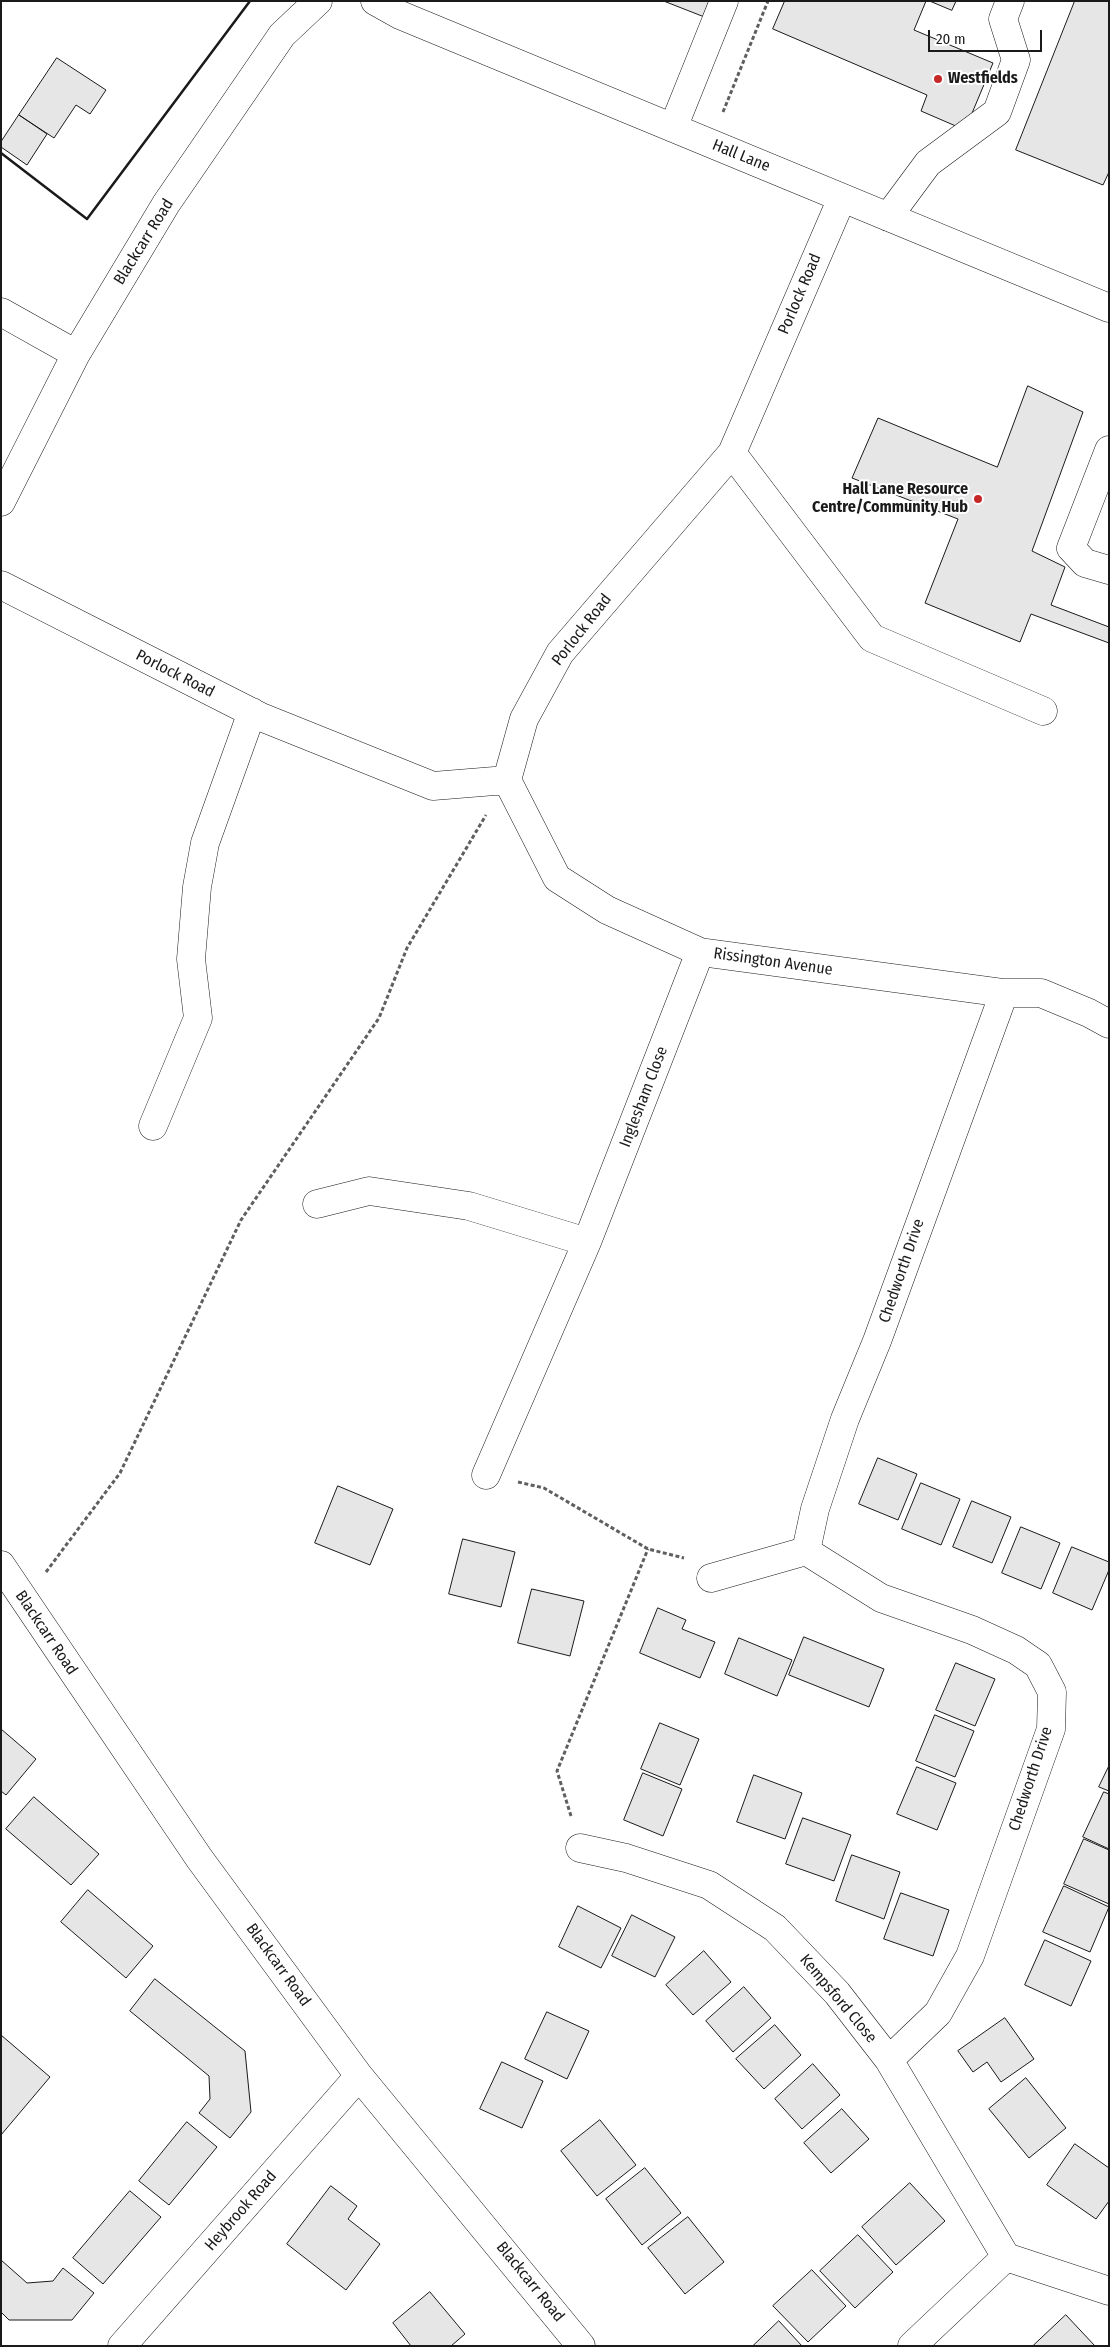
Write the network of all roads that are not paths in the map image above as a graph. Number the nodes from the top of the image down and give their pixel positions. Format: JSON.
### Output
{"nodes":[{"id":1,"x":318,"y":1,"type":"edge"},
{"id":2,"x":375,"y":1,"type":"edge"},
{"id":3,"x":724,"y":1,"type":"edge"},
{"id":4,"x":1010,"y":1,"type":"edge"},
{"id":5,"x":673,"y":128,"type":"junction"},
{"id":6,"x":842,"y":198,"type":"junction"},
{"id":7,"x":888,"y":217,"type":"junction"},
{"id":8,"x":1109,"y":308,"type":"edge"},
{"id":9,"x":1,"y":312,"type":"edge"},
{"id":10,"x":76,"y":354,"type":"junction"},
{"id":11,"x":1109,"y":450,"type":"edge"},
{"id":12,"x":732,"y":453,"type":"junction"},
{"id":13,"x":1,"y":502,"type":"edge"},
{"id":14,"x":1109,"y":570,"type":"edge"},
{"id":15,"x":1,"y":585,"type":"edge"},
{"id":16,"x":1043,"y":710,"type":"dead end"},
{"id":17,"x":252,"y":712,"type":"junction"},
{"id":18,"x":507,"y":780,"type":"junction"},
{"id":19,"x":700,"y":952,"type":"junction"},
{"id":20,"x":1004,"y":993,"type":"junction"},
{"id":21,"x":1109,"y":1024,"type":"edge"},
{"id":22,"x":153,"y":1126,"type":"dead end"},
{"id":23,"x":317,"y":1204,"type":"dead end"},
{"id":24,"x":587,"y":1242,"type":"junction"},
{"id":25,"x":486,"y":1474,"type":"road end"},
{"id":26,"x":806,"y":1551,"type":"junction"},
{"id":27,"x":1,"y":1565,"type":"edge"},
{"id":28,"x":723,"y":1575,"type":"road end"},
{"id":29,"x":580,"y":1848,"type":"road end"},
{"id":30,"x":889,"y":2060,"type":"junction"},
{"id":31,"x":360,"y":2076,"type":"junction"},
{"id":32,"x":1006,"y":2256,"type":"junction"},
{"id":33,"x":1109,"y":2291,"type":"edge"},
{"id":34,"x":122,"y":2346,"type":"edge"},
{"id":35,"x":581,"y":2346,"type":"edge"},
{"id":36,"x":912,"y":2346,"type":"edge"}],
"edges":[{"from":1,"to":10,"type":"street","name":"Blackcarr Road"},
{"from":2,"to":5,"type":"street","name":"Hall Lane"},
{"from":3,"to":5,"type":"street"},
{"from":4,"to":7,"type":"street"},
{"from":5,"to":6,"type":"street","name":"Hall Lane"},
{"from":6,"to":7,"type":"street","name":"Hall Lane"},
{"from":6,"to":12,"type":"street","name":"Porlock Road"},
{"from":7,"to":8,"type":"street","name":"Hall Lane"},
{"from":9,"to":10,"type":"street"},
{"from":10,"to":13,"type":"street","name":"Blackcarr Road"},
{"from":11,"to":14,"type":"street"},
{"from":12,"to":16,"type":"street"},
{"from":12,"to":18,"type":"street","name":"Porlock Road"},
{"from":15,"to":17,"type":"street","name":"Porlock Road"},
{"from":17,"to":18,"type":"street","name":"Porlock Road"},
{"from":17,"to":22,"type":"street"},
{"from":18,"to":19,"type":"street","name":"Rissington Avenue"},
{"from":19,"to":20,"type":"street","name":"Rissington Avenue"},
{"from":19,"to":24,"type":"street","name":"Inglesham Close"},
{"from":20,"to":21,"type":"street","name":"Rissington Avenue"},
{"from":20,"to":26,"type":"street","name":"Chedworth Drive"},
{"from":23,"to":24,"type":"street"},
{"from":24,"to":25,"type":"street","name":"Inglesham Close"},
{"from":26,"to":28,"type":"street"},
{"from":26,"to":30,"type":"street","name":"Chedworth Drive"},
{"from":27,"to":31,"type":"street","name":"Blackcarr Road"},
{"from":29,"to":30,"type":"street","name":"Kempsford Close"},
{"from":30,"to":32,"type":"street","name":"Kempsford Close"},
{"from":31,"to":34,"type":"street","name":"Heybrook Road"},
{"from":31,"to":35,"type":"street","name":"Blackcarr Road"},
{"from":32,"to":33,"type":"street"},
{"from":32,"to":36,"type":"street"}]}
